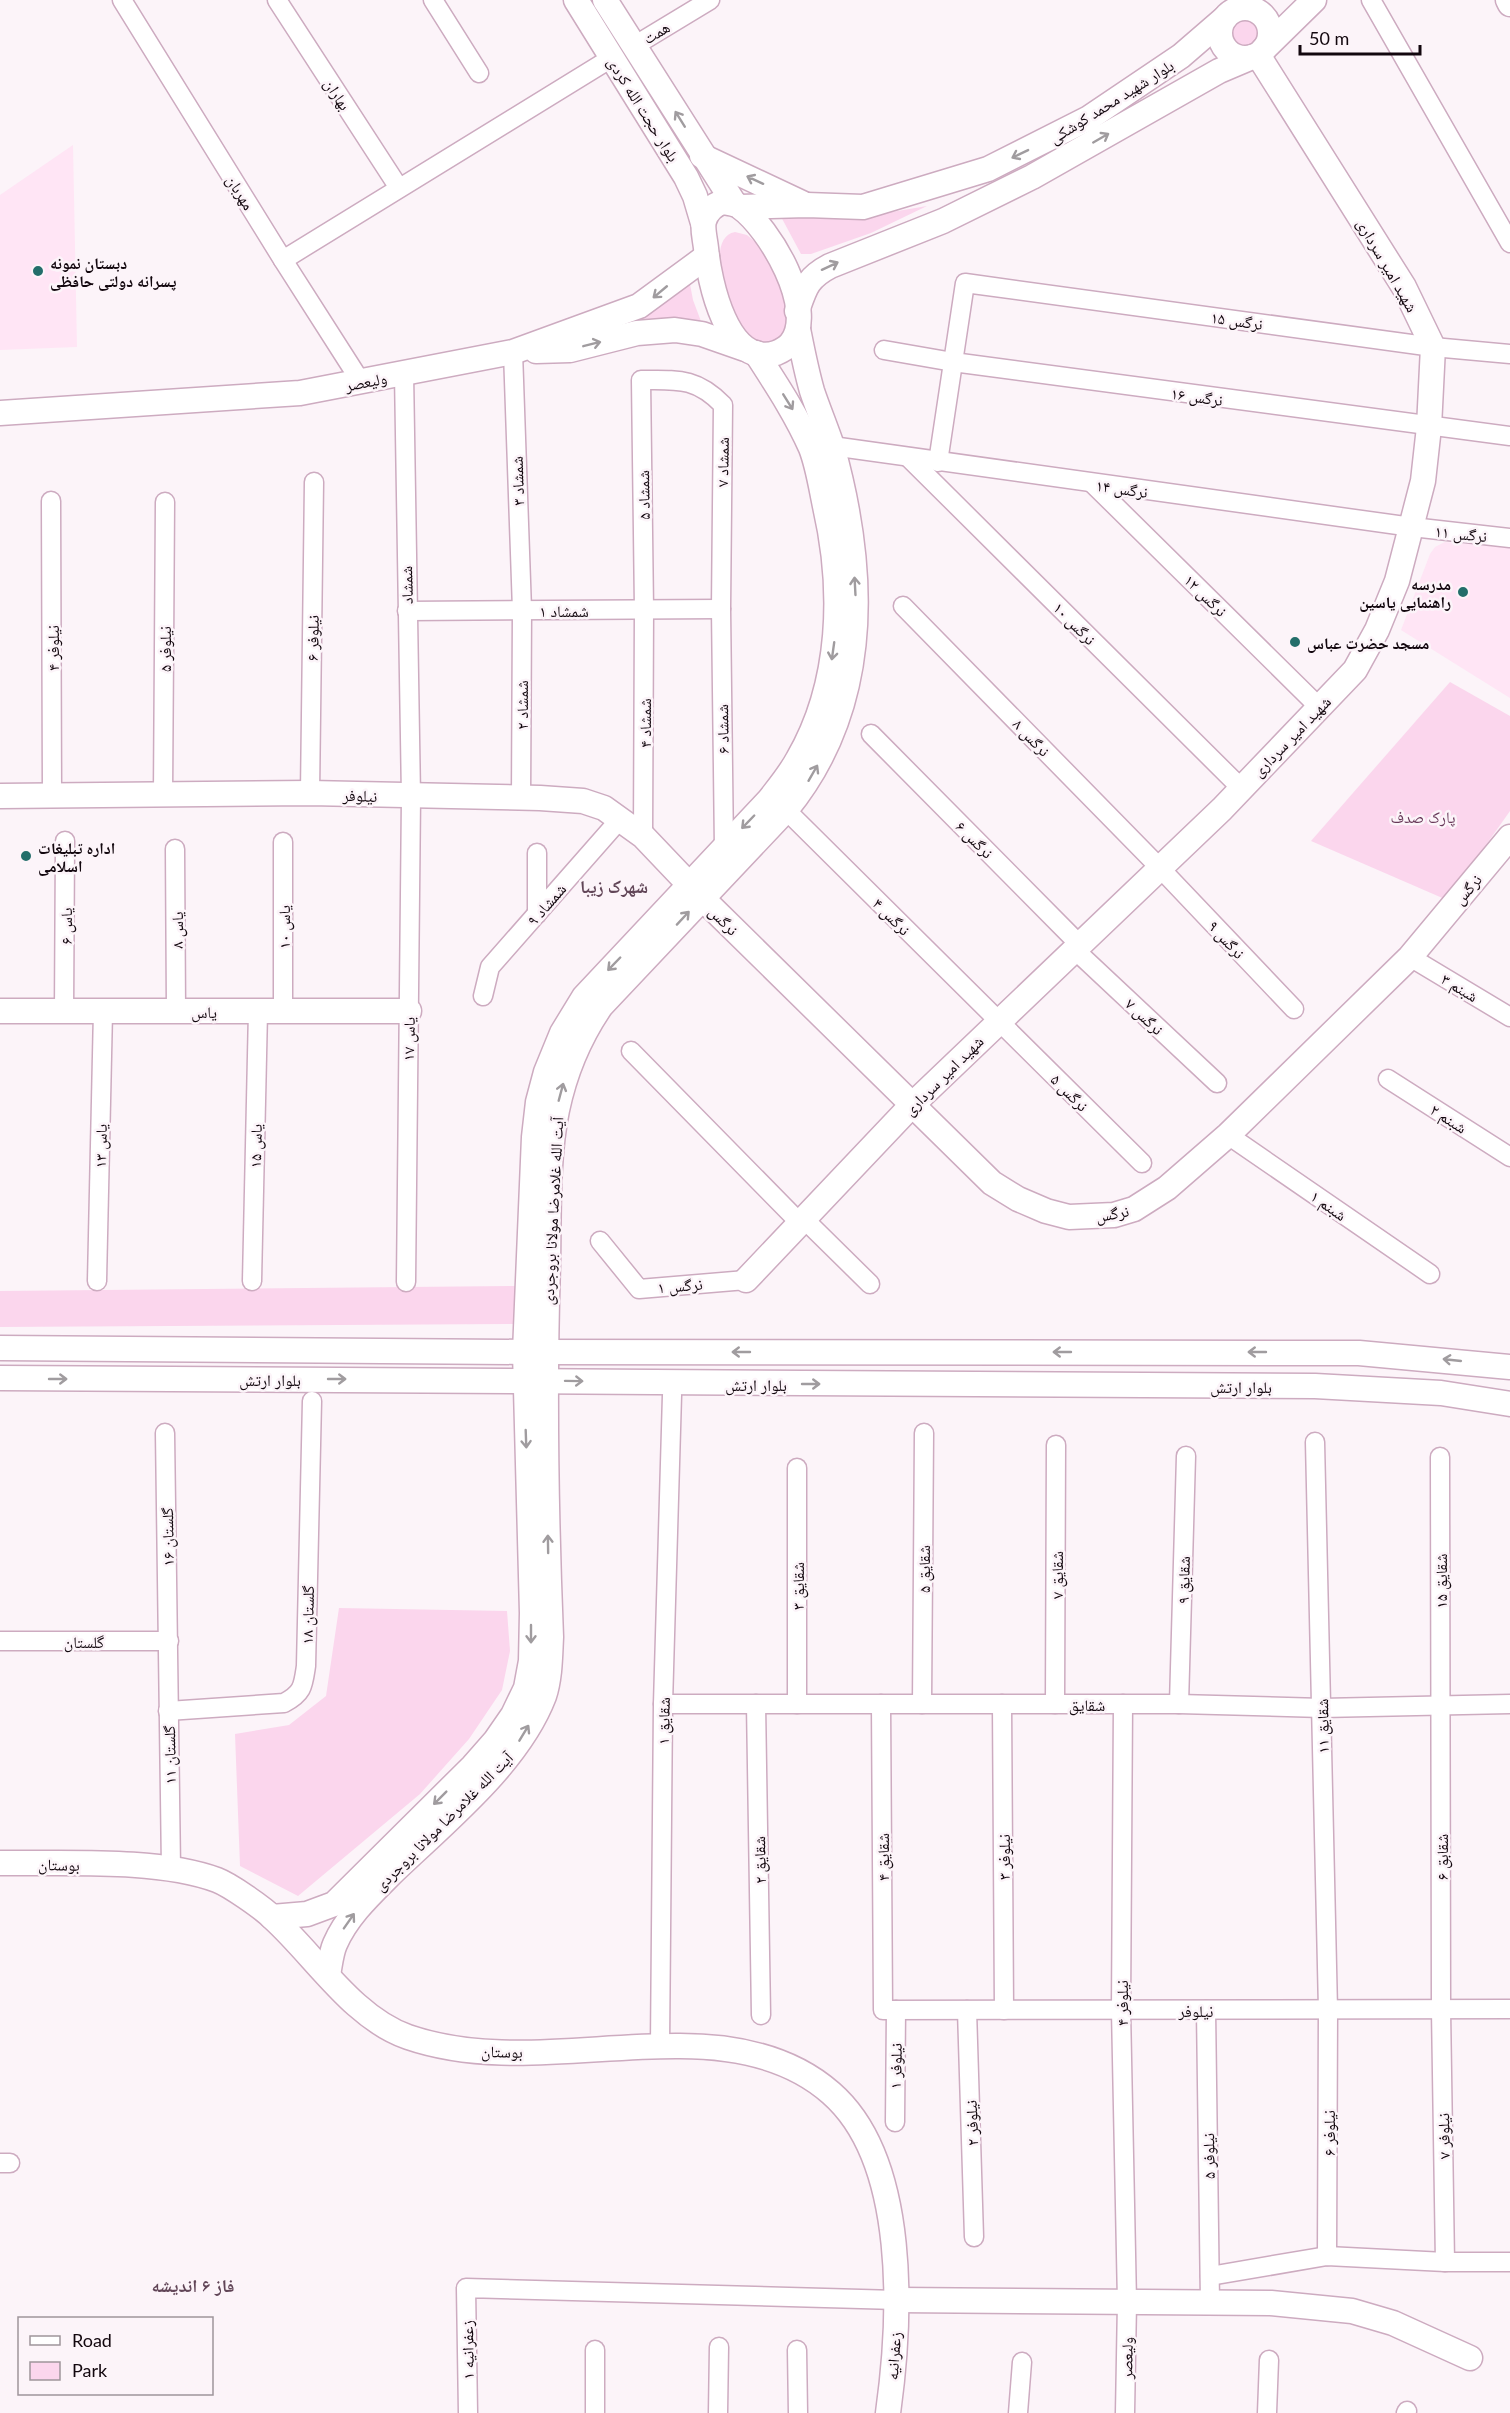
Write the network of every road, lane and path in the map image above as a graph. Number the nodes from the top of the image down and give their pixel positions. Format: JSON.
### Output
{"nodes":[{"id":1,"x":122,"y":0,"type":"edge"},
{"id":2,"x":277,"y":0,"type":"edge"},
{"id":3,"x":433,"y":0,"type":"edge"},
{"id":4,"x":576,"y":0,"type":"edge"},
{"id":5,"x":605,"y":0,"type":"edge"},
{"id":6,"x":710,"y":0,"type":"edge"},
{"id":7,"x":1314,"y":0,"type":"edge"},
{"id":8,"x":1371,"y":0,"type":"edge"},
{"id":9,"x":1508,"y":0,"type":"edge"},
{"id":10,"x":1510,"y":4,"type":"edge"},
{"id":11,"x":1235,"y":7,"type":"edge"},
{"id":12,"x":634,"y":46,"type":"junction"},
{"id":13,"x":1257,"y":54,"type":"junction"},
{"id":14,"x":613,"y":57,"type":"junction"},
{"id":15,"x":480,"y":73,"type":"dead end"},
{"id":16,"x":702,"y":156,"type":"junction"},
{"id":17,"x":399,"y":188,"type":"junction"},
{"id":18,"x":737,"y":205,"type":"junction"},
{"id":19,"x":807,"y":205,"type":"junction"},
{"id":20,"x":703,"y":223,"type":"junction"},
{"id":21,"x":1510,"y":243,"type":"edge"},
{"id":22,"x":706,"y":256,"type":"junction"},
{"id":23,"x":283,"y":260,"type":"junction"},
{"id":24,"x":798,"y":320,"type":"junction"},
{"id":25,"x":1433,"y":347,"type":"junction"},
{"id":26,"x":884,"y":350,"type":"dead end"},
{"id":27,"x":751,"y":351,"type":"junction"},
{"id":28,"x":513,"y":352,"type":"junction"},
{"id":29,"x":1510,"y":354,"type":"edge"},
{"id":30,"x":953,"y":362,"type":"junction"},
{"id":31,"x":404,"y":374,"type":"junction"},
{"id":32,"x":641,"y":381,"type":"joint"},
{"id":33,"x":361,"y":382,"type":"junction"},
{"id":34,"x":0,"y":413,"type":"edge"},
{"id":35,"x":1429,"y":427,"type":"junction"},
{"id":36,"x":1510,"y":436,"type":"edge"},
{"id":37,"x":822,"y":448,"type":"junction"},
{"id":38,"x":909,"y":458,"type":"junction"},
{"id":39,"x":938,"y":462,"type":"junction"},
{"id":40,"x":314,"y":482,"type":"dead end"},
{"id":41,"x":1092,"y":483,"type":"junction"},
{"id":42,"x":51,"y":501,"type":"dead end"},
{"id":43,"x":165,"y":502,"type":"dead end"},
{"id":44,"x":1412,"y":527,"type":"junction"},
{"id":45,"x":1510,"y":538,"type":"edge"},
{"id":46,"x":903,"y":606,"type":"dead end"},
{"id":47,"x":644,"y":609,"type":"junction"},
{"id":48,"x":721,"y":609,"type":"junction"},
{"id":49,"x":522,"y":610,"type":"junction"},
{"id":50,"x":407,"y":611,"type":"junction"},
{"id":51,"x":1319,"y":707,"type":"junction"},
{"id":52,"x":871,"y":734,"type":"dead end"},
{"id":53,"x":1241,"y":788,"type":"junction"},
{"id":54,"x":310,"y":793,"type":"junction"},
{"id":55,"x":52,"y":795,"type":"junction"},
{"id":56,"x":163,"y":795,"type":"junction"},
{"id":57,"x":0,"y":796,"type":"edge"},
{"id":58,"x":411,"y":797,"type":"junction"},
{"id":59,"x":521,"y":799,"type":"junction"},
{"id":60,"x":786,"y":810,"type":"junction"},
{"id":61,"x":621,"y":818,"type":"junction"},
{"id":62,"x":643,"y":836,"type":"junction"},
{"id":63,"x":65,"y":841,"type":"dead end"},
{"id":64,"x":283,"y":842,"type":"dead end"},
{"id":65,"x":1509,"y":842,"type":"edge"},
{"id":66,"x":175,"y":849,"type":"dead end"},
{"id":67,"x":724,"y":849,"type":"junction"},
{"id":68,"x":537,"y":853,"type":"dead end"},
{"id":69,"x":1160,"y":868,"type":"junction"},
{"id":70,"x":696,"y":891,"type":"junction"},
{"id":71,"x":537,"y":914,"type":"junction"},
{"id":72,"x":1077,"y":946,"type":"junction"},
{"id":73,"x":1410,"y":957,"type":"junction"},
{"id":74,"x":483,"y":996,"type":"dead end"},
{"id":75,"x":1294,"y":1010,"type":"dead end"},
{"id":76,"x":0,"y":1011,"type":"edge"},
{"id":77,"x":103,"y":1011,"type":"junction"},
{"id":78,"x":176,"y":1011,"type":"junction"},
{"id":79,"x":258,"y":1011,"type":"junction"},
{"id":80,"x":283,"y":1011,"type":"junction"},
{"id":81,"x":409,"y":1011,"type":"junction"},
{"id":82,"x":64,"y":1012,"type":"junction"},
{"id":83,"x":1510,"y":1017,"type":"edge"},
{"id":84,"x":998,"y":1021,"type":"junction"},
{"id":85,"x":631,"y":1051,"type":"dead end"},
{"id":86,"x":1388,"y":1079,"type":"dead end"},
{"id":87,"x":1216,"y":1083,"type":"dead end"},
{"id":88,"x":911,"y":1106,"type":"junction"},
{"id":89,"x":1228,"y":1135,"type":"junction"},
{"id":90,"x":1510,"y":1157,"type":"edge"},
{"id":91,"x":1142,"y":1163,"type":"dead end"},
{"id":92,"x":802,"y":1221,"type":"junction"},
{"id":93,"x":600,"y":1241,"type":"dead end"},
{"id":94,"x":1430,"y":1274,"type":"dead end"},
{"id":95,"x":746,"y":1280,"type":"joint"},
{"id":96,"x":97,"y":1281,"type":"dead end"},
{"id":97,"x":252,"y":1281,"type":"dead end"},
{"id":98,"x":406,"y":1282,"type":"dead end"},
{"id":99,"x":870,"y":1284,"type":"dead end"},
{"id":100,"x":0,"y":1348,"type":"edge"},
{"id":101,"x":535,"y":1352,"type":"junction"},
{"id":102,"x":1510,"y":1367,"type":"edge"},
{"id":103,"x":0,"y":1378,"type":"edge"},
{"id":104,"x":535,"y":1381,"type":"junction"},
{"id":105,"x":672,"y":1395,"type":"dead end"},
{"id":106,"x":312,"y":1401,"type":"dead end"},
{"id":107,"x":1510,"y":1404,"type":"edge"},
{"id":108,"x":165,"y":1433,"type":"dead end"},
{"id":109,"x":924,"y":1433,"type":"dead end"},
{"id":110,"x":1315,"y":1442,"type":"dead end"},
{"id":111,"x":1056,"y":1445,"type":"dead end"},
{"id":112,"x":1186,"y":1456,"type":"dead end"},
{"id":113,"x":1440,"y":1457,"type":"dead end"},
{"id":114,"x":797,"y":1468,"type":"dead end"},
{"id":115,"x":0,"y":1641,"type":"edge"},
{"id":116,"x":169,"y":1641,"type":"junction"},
{"id":117,"x":663,"y":1704,"type":"junction"},
{"id":118,"x":756,"y":1704,"type":"junction"},
{"id":119,"x":797,"y":1704,"type":"junction"},
{"id":120,"x":881,"y":1704,"type":"junction"},
{"id":121,"x":922,"y":1704,"type":"junction"},
{"id":122,"x":1002,"y":1704,"type":"junction"},
{"id":123,"x":1055,"y":1704,"type":"junction"},
{"id":124,"x":1123,"y":1704,"type":"junction"},
{"id":125,"x":1179,"y":1704,"type":"junction"},
{"id":126,"x":1440,"y":1704,"type":"junction"},
{"id":127,"x":1510,"y":1704,"type":"edge"},
{"id":128,"x":1322,"y":1708,"type":"junction"},
{"id":129,"x":168,"y":1711,"type":"junction"},
{"id":130,"x":0,"y":1863,"type":"edge"},
{"id":131,"x":171,"y":1869,"type":"junction"},
{"id":132,"x":366,"y":1885,"type":"junction"},
{"id":133,"x":272,"y":1917,"type":"junction"},
{"id":134,"x":328,"y":1975,"type":"junction"},
{"id":135,"x":1510,"y":2009,"type":"edge"},
{"id":136,"x":889,"y":2010,"type":"junction"},
{"id":137,"x":967,"y":2010,"type":"junction"},
{"id":138,"x":1004,"y":2010,"type":"junction"},
{"id":139,"x":1121,"y":2010,"type":"junction"},
{"id":140,"x":1206,"y":2010,"type":"junction"},
{"id":141,"x":1328,"y":2010,"type":"junction"},
{"id":142,"x":1441,"y":2010,"type":"junction"},
{"id":143,"x":761,"y":2015,"type":"dead end"},
{"id":144,"x":660,"y":2046,"type":"junction"},
{"id":145,"x":895,"y":2122,"type":"dead end"},
{"id":146,"x":974,"y":2237,"type":"dead end"},
{"id":147,"x":1327,"y":2256,"type":"junction"},
{"id":148,"x":1444,"y":2262,"type":"junction"},
{"id":149,"x":1510,"y":2262,"type":"edge"},
{"id":150,"x":1210,"y":2276,"type":"junction"},
{"id":151,"x":897,"y":2300,"type":"junction"},
{"id":152,"x":1127,"y":2302,"type":"junction"},
{"id":153,"x":1210,"y":2303,"type":"junction"},
{"id":154,"x":719,"y":2347,"type":"dead end"},
{"id":155,"x":595,"y":2350,"type":"dead end"},
{"id":156,"x":797,"y":2350,"type":"dead end"},
{"id":157,"x":1470,"y":2358,"type":"dead end"},
{"id":158,"x":1269,"y":2360,"type":"dead end"},
{"id":159,"x":1022,"y":2362,"type":"dead end"},
{"id":160,"x":468,"y":2413,"type":"edge"},
{"id":161,"x":595,"y":2413,"type":"edge"},
{"id":162,"x":718,"y":2413,"type":"edge"},
{"id":163,"x":798,"y":2413,"type":"edge"},
{"id":164,"x":888,"y":2413,"type":"edge"},
{"id":165,"x":1018,"y":2413,"type":"edge"},
{"id":166,"x":1125,"y":2413,"type":"edge"},
{"id":167,"x":1267,"y":2413,"type":"edge"}],
"edges":[{"from":1,"to":23,"type":"street","name":"مهربان"},
{"from":2,"to":17,"type":"street","name":"بهاران"},
{"from":3,"to":15,"type":"street"},
{"from":4,"to":14,"type":"street","name":"بلوار حجت الله کردی"},
{"from":5,"to":12,"type":"street","name":"بلوار حجت الله کردی"},
{"from":6,"to":12,"type":"street","name":"همت"},
{"from":7,"to":13,"type":"street","name":"بلوار شهید محمد کوشکی"},
{"from":8,"to":21,"type":"street"},
{"from":9,"to":10,"type":"street"},
{"from":11,"to":13,"type":"street"},
{"from":11,"to":13,"type":"street"},
{"from":11,"to":19,"type":"street","name":"بلوار شهید محمد کوشکی","one_way":true},
{"from":16,"to":12,"type":"street","name":"بلوار حجت الله کردی","one_way":true},
{"from":24,"to":13,"type":"street","name":"بلوار شهید محمد کوشکی","one_way":true},
{"from":13,"to":25,"type":"street","name":"شهید امیر سرداری"},
{"from":14,"to":17,"type":"street"},
{"from":14,"to":20,"type":"street","name":"بلوار حجت الله کردی"},
{"from":16,"to":18,"type":"street","name":"بلوار حجت الله کردی"},
{"from":19,"to":16,"type":"street","one_way":true},
{"from":17,"to":23,"type":"street"},
{"from":18,"to":19,"type":"street","name":"بلوار شهید محمد کوشکی"},
{"from":18,"to":20,"type":"street"},
{"from":18,"to":24,"type":"street"},
{"from":20,"to":22,"type":"street"},
{"from":22,"to":27,"type":"street"},
{"from":22,"to":28,"type":"street","name":"ولیعصر","one_way":true},
{"from":23,"to":33,"type":"street","name":"مهربان"},
{"from":24,"to":27,"type":"street"},
{"from":24,"to":37,"type":"street","name":"آیت الله غلامرضا مولانا بروجردی"},
{"from":25,"to":29,"type":"street","name":"نرگس ۱۵"},
{"from":25,"to":30,"type":"street","name":"نرگس ۱۵"},
{"from":25,"to":35,"type":"street","name":"شهید امیر سرداری"},
{"from":26,"to":30,"type":"street","name":"نرگس ۱۶"},
{"from":28,"to":27,"type":"street","one_way":true},
{"from":27,"to":37,"type":"street","name":"آیت الله غلامرضا مولانا بروجردی","one_way":true},
{"from":28,"to":31,"type":"street","name":"ولیعصر"},
{"from":28,"to":49,"type":"street","name":"شمشاد ۳"},
{"from":30,"to":35,"type":"street","name":"نرگس ۱۶"},
{"from":30,"to":39,"type":"street"},
{"from":31,"to":33,"type":"street","name":"ولیعصر"},
{"from":31,"to":50,"type":"street","name":"شمشاد"},
{"from":32,"to":47,"type":"street","name":"شمشاد ۵"},
{"from":32,"to":48,"type":"street","name":"شمشاد ۷"},
{"from":33,"to":34,"type":"street","name":"ولیعصر"},
{"from":35,"to":36,"type":"street","name":"نرگس ۱۶"},
{"from":35,"to":44,"type":"street","name":"شهید امیر سرداری"},
{"from":37,"to":38,"type":"street","name":"نرگس ۱۴"},
{"from":60,"to":37,"type":"street","name":"آیت الله غلامرضا مولانا بروجردی","one_way":true},
{"from":37,"to":67,"type":"street","name":"آیت الله غلامرضا مولانا بروجردی","one_way":true},
{"from":38,"to":39,"type":"street","name":"نرگس ۱۴"},
{"from":38,"to":53,"type":"street","name":"نرگس ۱۰"},
{"from":39,"to":41,"type":"street","name":"نرگس ۱۴"},
{"from":40,"to":54,"type":"street","name":"نیلوفر ۶"},
{"from":41,"to":44,"type":"street","name":"نرگس ۱۴"},
{"from":41,"to":51,"type":"street","name":"نرگس ۱۲"},
{"from":42,"to":55,"type":"street","name":"نیلوفر ۴"},
{"from":43,"to":56,"type":"street","name":"نیلوفر ۵"},
{"from":44,"to":45,"type":"street","name":"نرگس ۱۱"},
{"from":44,"to":51,"type":"street","name":"شهید امیر سرداری"},
{"from":46,"to":69,"type":"street","name":"نرگس ۸"},
{"from":47,"to":48,"type":"street","name":"شمشاد ۱"},
{"from":47,"to":49,"type":"street","name":"شمشاد ۱"},
{"from":47,"to":62,"type":"street","name":"شمشاد ۴"},
{"from":48,"to":67,"type":"street","name":"شمشاد ۶"},
{"from":49,"to":50,"type":"street","name":"شمشاد ۱"},
{"from":49,"to":59,"type":"street","name":"شمشاد ۲"},
{"from":50,"to":58,"type":"street","name":"شمشاد"},
{"from":51,"to":53,"type":"street","name":"شهید امیر سرداری"},
{"from":52,"to":72,"type":"street","name":"نرگس ۶"},
{"from":53,"to":69,"type":"street","name":"شهید امیر سرداری"},
{"from":54,"to":56,"type":"street","name":"نیلوفر"},
{"from":54,"to":58,"type":"street","name":"نیلوفر"},
{"from":55,"to":56,"type":"street","name":"نیلوفر"},
{"from":55,"to":57,"type":"street","name":"نیلوفر"},
{"from":58,"to":59,"type":"street","name":"نیلوفر"},
{"from":58,"to":81,"type":"street","name":"یاس ۱۷"},
{"from":59,"to":61,"type":"street","name":"نیلوفر"},
{"from":60,"to":70,"type":"street","name":"آیت الله غلامرضا مولانا بروجردی"},
{"from":60,"to":84,"type":"street","name":"نرگس ۴"},
{"from":61,"to":62,"type":"street","name":"نیلوفر"},
{"from":61,"to":71,"type":"street","name":"شمشاد ۹"},
{"from":62,"to":70,"type":"street","name":"نیلوفر"},
{"from":63,"to":82,"type":"street","name":"یاس ۶"},
{"from":64,"to":80,"type":"street","name":"یاس ۱۰"},
{"from":65,"to":73,"type":"street","name":"نرگس"},
{"from":66,"to":78,"type":"street","name":"یاس ۸"},
{"from":67,"to":70,"type":"street","name":"آیت الله غلامرضا مولانا بروجردی"},
{"from":68,"to":71,"type":"street"},
{"from":69,"to":72,"type":"street","name":"شهید امیر سرداری"},
{"from":69,"to":75,"type":"street","name":"نرگس ۹"},
{"from":70,"to":88,"type":"street","name":"نرگس"},
{"from":70,"to":101,"type":"street","name":"آیت الله غلامرضا مولانا بروجردی"},
{"from":71,"to":74,"type":"street","name":"شمشاد ۹"},
{"from":72,"to":84,"type":"street","name":"شهید امیر سرداری"},
{"from":72,"to":87,"type":"street","name":"نرگس ۷"},
{"from":73,"to":83,"type":"street","name":"شبنم ۳"},
{"from":73,"to":89,"type":"street","name":"نرگس"},
{"from":76,"to":82,"type":"street","name":"یاس"},
{"from":77,"to":78,"type":"street","name":"یاس"},
{"from":77,"to":82,"type":"street","name":"یاس"},
{"from":77,"to":96,"type":"street","name":"یاس ۱۳"},
{"from":78,"to":79,"type":"street","name":"یاس"},
{"from":79,"to":80,"type":"street","name":"یاس"},
{"from":79,"to":97,"type":"street","name":"یاس ۱۵"},
{"from":80,"to":81,"type":"street","name":"یاس"},
{"from":81,"to":98,"type":"street","name":"یاس ۱۷"},
{"from":84,"to":88,"type":"street","name":"شهید امیر سرداری"},
{"from":84,"to":91,"type":"street","name":"نرگس ۵"},
{"from":85,"to":92,"type":"street"},
{"from":86,"to":90,"type":"street","name":"شبنم ۲"},
{"from":88,"to":89,"type":"street","name":"نرگس"},
{"from":88,"to":92,"type":"street","name":"شهید امیر سرداری"},
{"from":89,"to":94,"type":"street","name":"شبنم ۱"},
{"from":92,"to":95,"type":"street","name":"شهید امیر سرداری"},
{"from":92,"to":99,"type":"street"},
{"from":93,"to":95,"type":"street","name":"نرگس ۱"},
{"from":100,"to":101,"type":"street","name":"بلوار ارتش"},
{"from":102,"to":101,"type":"street","name":"بلوار ارتش","one_way":true},
{"from":101,"to":104,"type":"street","name":"آیت الله غلامرضا مولانا بروجردی"},
{"from":103,"to":104,"type":"street","name":"بلوار ارتش","one_way":true},
{"from":104,"to":107,"type":"street","name":"بلوار ارتش","one_way":true},
{"from":104,"to":132,"type":"street","name":"آیت الله غلامرضا مولانا بروجردی"},
{"from":105,"to":117,"type":"street","name":"شقایق ۱"},
{"from":106,"to":129,"type":"street","name":"گلستان ۱۸"},
{"from":108,"to":116,"type":"street","name":"گلستان ۱۶"},
{"from":109,"to":121,"type":"street","name":"شقایق ۵"},
{"from":110,"to":128,"type":"street","name":"شقایق ۱۱"},
{"from":111,"to":123,"type":"street","name":"شقایق ۷"},
{"from":112,"to":125,"type":"street","name":"شقایق ۹"},
{"from":113,"to":126,"type":"street","name":"شقایق ۱۵"},
{"from":114,"to":119,"type":"street","name":"شقایق ۳"},
{"from":115,"to":116,"type":"street","name":"گلستان"},
{"from":116,"to":129,"type":"street","name":"گلستان ۱۱"},
{"from":117,"to":118,"type":"street","name":"شقایق"},
{"from":117,"to":144,"type":"street","name":"شقایق ۱"},
{"from":118,"to":119,"type":"street","name":"شقایق"},
{"from":118,"to":143,"type":"street","name":"شقایق ۲"},
{"from":119,"to":120,"type":"street","name":"شقایق"},
{"from":120,"to":121,"type":"street","name":"شقایق"},
{"from":120,"to":136,"type":"street","name":"شقایق ۴"},
{"from":121,"to":122,"type":"street","name":"شقایق"},
{"from":122,"to":123,"type":"street","name":"شقایق"},
{"from":122,"to":138,"type":"street","name":"نیلوفر ۳"},
{"from":123,"to":124,"type":"street","name":"شقایق"},
{"from":124,"to":125,"type":"street","name":"شقایق"},
{"from":124,"to":139,"type":"street","name":"نیلوفر ۴"},
{"from":125,"to":128,"type":"street","name":"شقایق"},
{"from":126,"to":127,"type":"street","name":"شقایق"},
{"from":126,"to":128,"type":"street","name":"شقایق"},
{"from":126,"to":142,"type":"street","name":"شقابق ۶"},
{"from":128,"to":141,"type":"street","name":"شقایق ۱۱"},
{"from":129,"to":131,"type":"street","name":"گلستان ۱۱"},
{"from":130,"to":131,"type":"street","name":"بوستان"},
{"from":131,"to":133,"type":"street","name":"بوستان"},
{"from":132,"to":133,"type":"street","name":"آیت الله غلامرضا مولانا بروجردی"},
{"from":134,"to":132,"type":"street","name":"آیت الله غلامرضا مولانا بروجردی","one_way":true},
{"from":133,"to":134,"type":"street","name":"بوستان"},
{"from":134,"to":144,"type":"street","name":"بوستان"},
{"from":135,"to":142,"type":"street","name":"نیلوفر"},
{"from":136,"to":137,"type":"street","name":"نیلوفر"},
{"from":136,"to":145,"type":"street","name":"نیلوفر ۱"},
{"from":137,"to":138,"type":"street","name":"نیلوفر"},
{"from":137,"to":146,"type":"street","name":"نیلوفر ۲"},
{"from":138,"to":139,"type":"street","name":"نیلوفر"},
{"from":139,"to":140,"type":"street","name":"نیلوفر"},
{"from":139,"to":152,"type":"street","name":"نیلوفر ۴"},
{"from":140,"to":141,"type":"street","name":"نیلوفر"},
{"from":140,"to":150,"type":"street","name":"نیلوفر ۵"},
{"from":141,"to":142,"type":"street","name":"نیلوفر"},
{"from":141,"to":147,"type":"street","name":"نیلوفر ۶"},
{"from":142,"to":148,"type":"street","name":"نیلوفر ۷"},
{"from":144,"to":151,"type":"street","name":"بوستان"},
{"from":147,"to":148,"type":"street"},
{"from":147,"to":150,"type":"street"},
{"from":148,"to":149,"type":"street"},
{"from":150,"to":153,"type":"street","name":"نیلوفر ۵"},
{"from":151,"to":152,"type":"street"},
{"from":151,"to":160,"type":"street","name":"زعفرانیه ۱"},
{"from":151,"to":164,"type":"street","name":"زعفرانیه"},
{"from":152,"to":153,"type":"street"},
{"from":152,"to":166,"type":"street","name":"ولیعصر"},
{"from":153,"to":157,"type":"street"},
{"from":154,"to":162,"type":"street"},
{"from":155,"to":161,"type":"street"},
{"from":156,"to":163,"type":"street"},
{"from":158,"to":167,"type":"street"},
{"from":159,"to":165,"type":"street"}]}
